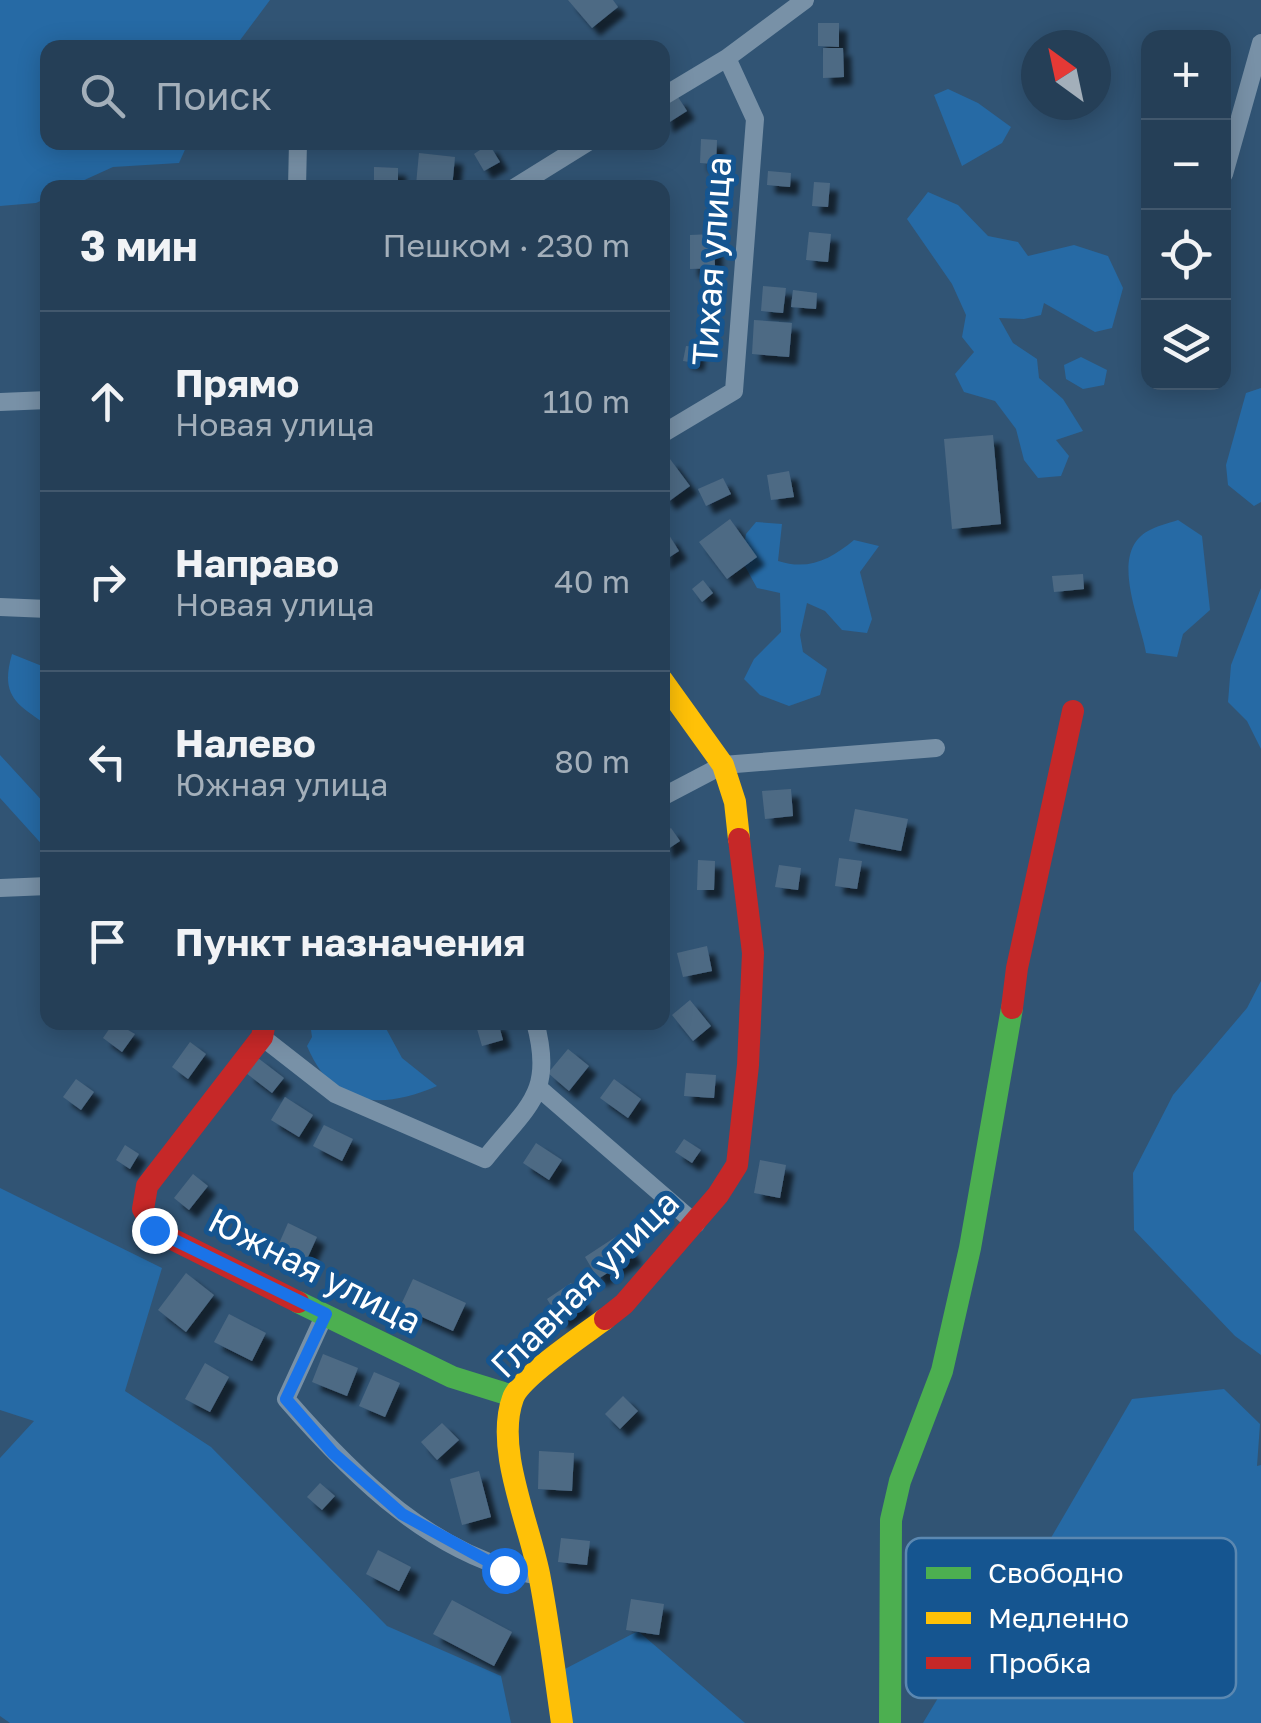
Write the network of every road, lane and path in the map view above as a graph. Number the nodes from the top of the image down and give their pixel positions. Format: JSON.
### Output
{"nodes":[{"id":1,"x":805,"y":0,"type":"edge"},
{"id":2,"x":1261,"y":43,"type":"edge"},
{"id":3,"x":727,"y":58,"type":"junction"},
{"id":4,"x":670,"y":92,"type":"edge"},
{"id":5,"x":1231,"y":149,"type":"edge"},
{"id":6,"x":298,"y":150,"type":"edge"},
{"id":7,"x":575,"y":150,"type":"edge"},
{"id":8,"x":297,"y":180,"type":"edge"},
{"id":9,"x":527,"y":180,"type":"edge"},
{"id":10,"x":40,"y":400,"type":"edge"},
{"id":11,"x":0,"y":402,"type":"edge"},
{"id":12,"x":670,"y":429,"type":"edge"},
{"id":13,"x":0,"y":606,"type":"edge"},
{"id":14,"x":40,"y":608,"type":"edge"},
{"id":15,"x":670,"y":691,"type":"edge"},
{"id":16,"x":1073,"y":712,"type":"dead end"},
{"id":17,"x":936,"y":748,"type":"dead end"},
{"id":18,"x":723,"y":765,"type":"junction"},
{"id":19,"x":670,"y":793,"type":"edge"},
{"id":20,"x":40,"y":886,"type":"edge"},
{"id":21,"x":0,"y":888,"type":"edge"},
{"id":22,"x":263,"y":1030,"type":"edge"},
{"id":23,"x":537,"y":1030,"type":"edge"},
{"id":24,"x":540,"y":1089,"type":"junction"},
{"id":25,"x":696,"y":1224,"type":"junction"},
{"id":26,"x":326,"y":1314,"type":"junction"},
{"id":27,"x":514,"y":1396,"type":"junction"},
{"id":28,"x":540,"y":1576,"type":"junction"},
{"id":29,"x":562,"y":1723,"type":"edge"},
{"id":30,"x":890,"y":1723,"type":"edge"}],
"edges":[{"from":1,"to":3,"type":"street"},
{"from":2,"to":5,"type":"street"},
{"from":3,"to":4,"type":"street"},
{"from":3,"to":12,"type":"street","name":"Тихая улица"},
{"from":6,"to":8,"type":"street"},
{"from":7,"to":9,"type":"street"},
{"from":10,"to":11,"type":"street"},
{"from":13,"to":14,"type":"street"},
{"from":15,"to":18,"type":"street","name":"Главная улица"},
{"from":16,"to":30,"type":"street"},
{"from":17,"to":18,"type":"street"},
{"from":18,"to":19,"type":"street"},
{"from":18,"to":25,"type":"street","name":"Главная улица"},
{"from":20,"to":21,"type":"street"},
{"from":22,"to":24,"type":"street"},
{"from":22,"to":26,"type":"street","name":"Южная улица"},
{"from":23,"to":24,"type":"street"},
{"from":24,"to":25,"type":"street"},
{"from":25,"to":27,"type":"street","name":"Главная улица"},
{"from":26,"to":27,"type":"street","name":"Южная улица"},
{"from":26,"to":28,"type":"street"},
{"from":27,"to":28,"type":"street","name":"Главная улица"},
{"from":28,"to":29,"type":"street","name":"Главная улица"}]}
